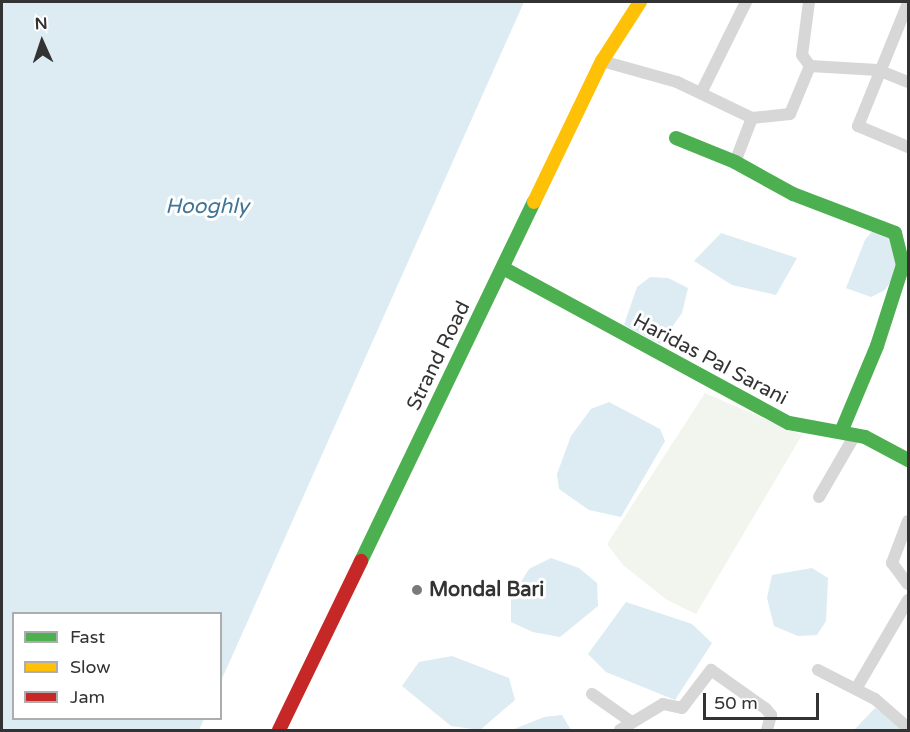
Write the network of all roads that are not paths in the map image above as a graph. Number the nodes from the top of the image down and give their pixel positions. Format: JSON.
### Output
{"nodes":[{"id":1,"x":640,"y":2,"type":"edge"},
{"id":2,"x":746,"y":2,"type":"edge"},
{"id":3,"x":809,"y":2,"type":"edge"},
{"id":4,"x":909,"y":3,"type":"edge"},
{"id":5,"x":602,"y":61,"type":"junction"},
{"id":6,"x":810,"y":66,"type":"junction"},
{"id":7,"x":878,"y":70,"type":"junction"},
{"id":8,"x":909,"y":82,"type":"edge"},
{"id":9,"x":701,"y":93,"type":"junction"},
{"id":10,"x":752,"y":118,"type":"junction"},
{"id":11,"x":676,"y":138,"type":"dead end"},
{"id":12,"x":909,"y":147,"type":"edge"},
{"id":13,"x":735,"y":162,"type":"junction"},
{"id":14,"x":904,"y":238,"type":"edge"},
{"id":15,"x":503,"y":268,"type":"junction"},
{"id":16,"x":848,"y":433,"type":"junction"},
{"id":17,"x":909,"y":460,"type":"edge"},
{"id":18,"x":819,"y":497,"type":"dead end"},
{"id":19,"x":909,"y":521,"type":"edge"},
{"id":20,"x":909,"y":584,"type":"edge"},
{"id":21,"x":909,"y":600,"type":"edge"},
{"id":22,"x":818,"y":670,"type":"dead end"},
{"id":23,"x":856,"y":689,"type":"junction"},
{"id":24,"x":592,"y":694,"type":"dead end"},
{"id":25,"x":630,"y":721,"type":"junction"},
{"id":26,"x":909,"y":728,"type":"edge"},
{"id":27,"x":281,"y":730,"type":"edge"},
{"id":28,"x":620,"y":730,"type":"edge"},
{"id":29,"x":767,"y":730,"type":"edge"}],
"edges":[{"from":1,"to":5,"type":"street","name":"Strand Road"},
{"from":2,"to":9,"type":"street"},
{"from":3,"to":6,"type":"street"},
{"from":4,"to":7,"type":"street"},
{"from":5,"to":9,"type":"street"},
{"from":5,"to":15,"type":"street","name":"Strand Road"},
{"from":6,"to":7,"type":"street"},
{"from":6,"to":10,"type":"street"},
{"from":7,"to":8,"type":"street"},
{"from":7,"to":12,"type":"street"},
{"from":9,"to":10,"type":"street"},
{"from":10,"to":13,"type":"street"},
{"from":11,"to":13,"type":"street"},
{"from":13,"to":14,"type":"street"},
{"from":14,"to":16,"type":"street"},
{"from":15,"to":16,"type":"street","name":"Haridas Pal Sarani"},
{"from":15,"to":27,"type":"street","name":"Strand Road"},
{"from":16,"to":17,"type":"street","name":"Haridas Pal Sarani"},
{"from":16,"to":18,"type":"street"},
{"from":19,"to":20,"type":"street"},
{"from":21,"to":23,"type":"street"},
{"from":22,"to":23,"type":"street"},
{"from":23,"to":26,"type":"street"},
{"from":24,"to":25,"type":"street"},
{"from":25,"to":28,"type":"street"},
{"from":25,"to":29,"type":"street"}]}
